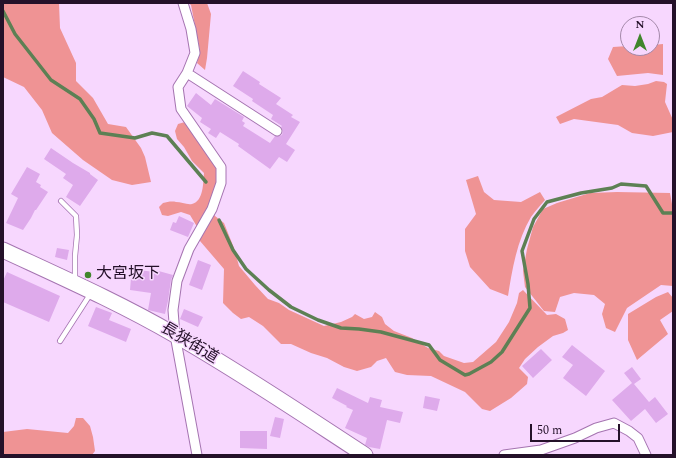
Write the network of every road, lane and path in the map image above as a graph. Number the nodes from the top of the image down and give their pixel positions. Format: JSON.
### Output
{"nodes":[{"id":1,"x":183,"y":3,"type":"edge"},
{"id":2,"x":187,"y":73,"type":"junction"},
{"id":3,"x":277,"y":131,"type":"dead end"},
{"id":4,"x":61,"y":201,"type":"dead end"},
{"id":5,"x":3,"y":250,"type":"edge"},
{"id":6,"x":75,"y":284,"type":"junction"},
{"id":7,"x":92,"y":292,"type":"junction"},
{"id":8,"x":176,"y":335,"type":"junction"},
{"id":9,"x":60,"y":341,"type":"dead end"},
{"id":10,"x":197,"y":455,"type":"edge"},
{"id":11,"x":365,"y":455,"type":"edge"},
{"id":12,"x":504,"y":455,"type":"edge"},
{"id":13,"x":646,"y":455,"type":"edge"}],
"edges":[{"from":1,"to":2,"type":"street"},
{"from":2,"to":3,"type":"street"},
{"from":2,"to":8,"type":"street"},
{"from":4,"to":6,"type":"lane"},
{"from":5,"to":6,"type":"main road","name":"長狭街道"},
{"from":6,"to":7,"type":"main road","name":"長狭街道"},
{"from":7,"to":8,"type":"main road","name":"長狭街道"},
{"from":7,"to":9,"type":"lane"},
{"from":8,"to":10,"type":"street"},
{"from":8,"to":11,"type":"main road","name":"長狭街道"},
{"from":12,"to":13,"type":"street"}]}
